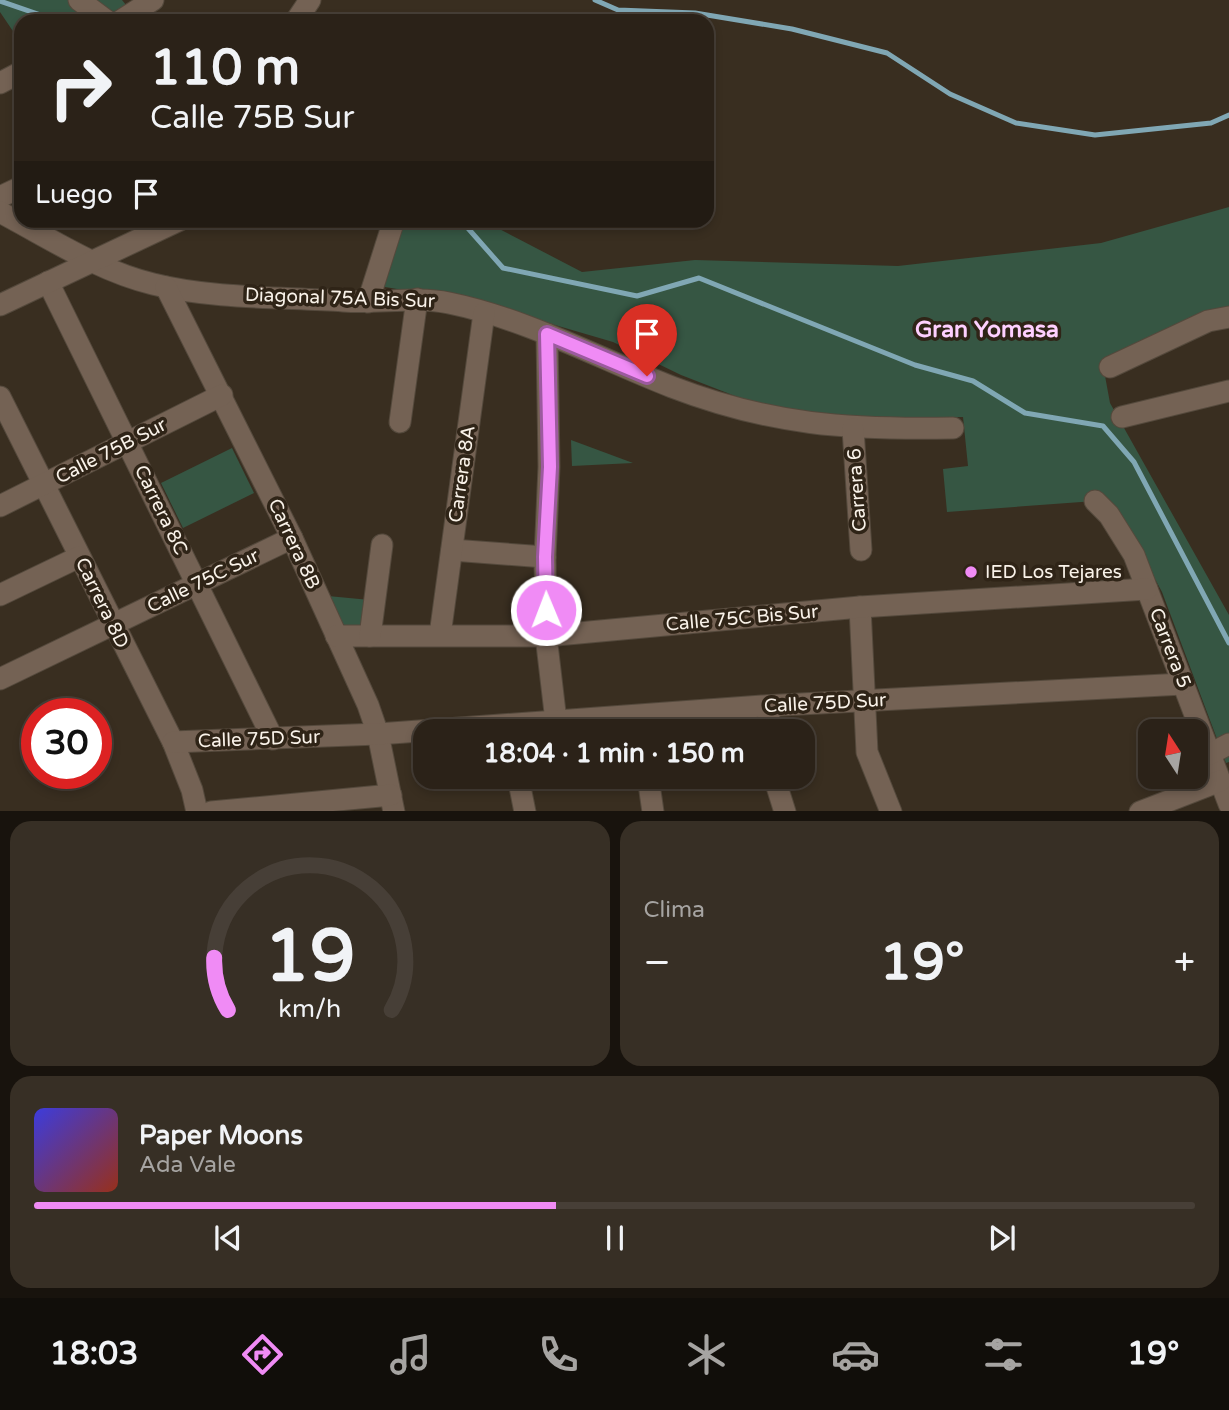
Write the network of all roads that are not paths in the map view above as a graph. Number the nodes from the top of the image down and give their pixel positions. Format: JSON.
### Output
{"nodes":[{"id":1,"x":79,"y":0,"type":"edge"},
{"id":2,"x":153,"y":0,"type":"edge"},
{"id":3,"x":98,"y":14,"type":"edge"},
{"id":4,"x":131,"y":14,"type":"edge"},
{"id":5,"x":30,"y":228,"type":"edge"},
{"id":6,"x":163,"y":228,"type":"edge"},
{"id":7,"x":391,"y":228,"type":"edge"},
{"id":8,"x":92,"y":261,"type":"junction"},
{"id":9,"x":48,"y":282,"type":"junction"},
{"id":10,"x":166,"y":287,"type":"junction"},
{"id":11,"x":417,"y":299,"type":"junction"},
{"id":12,"x":368,"y":302,"type":"junction"},
{"id":13,"x":0,"y":305,"type":"edge"},
{"id":14,"x":484,"y":313,"type":"junction"},
{"id":15,"x":1229,"y":317,"type":"edge"},
{"id":16,"x":547,"y":334,"type":"junction"},
{"id":17,"x":1110,"y":368,"type":"dead end"},
{"id":18,"x":1229,"y":391,"type":"edge"},
{"id":19,"x":222,"y":395,"type":"junction"},
{"id":20,"x":0,"y":397,"type":"edge"},
{"id":21,"x":1122,"y":417,"type":"dead end"},
{"id":22,"x":400,"y":422,"type":"dead end"},
{"id":23,"x":953,"y":428,"type":"dead end"},
{"id":24,"x":853,"y":429,"type":"junction"},
{"id":25,"x":127,"y":443,"type":"junction"},
{"id":26,"x":43,"y":485,"type":"junction"},
{"id":27,"x":1095,"y":500,"type":"dead end"},
{"id":28,"x":0,"y":506,"type":"edge"},
{"id":29,"x":292,"y":538,"type":"junction"},
{"id":30,"x":382,"y":545,"type":"dead end"},
{"id":31,"x":452,"y":550,"type":"junction"},
{"id":32,"x":861,"y":550,"type":"dead end"},
{"id":33,"x":79,"y":557,"type":"junction"},
{"id":34,"x":545,"y":557,"type":"junction"},
{"id":35,"x":197,"y":584,"type":"junction"},
{"id":36,"x":1147,"y":589,"type":"junction"},
{"id":37,"x":0,"y":595,"type":"edge"},
{"id":38,"x":860,"y":607,"type":"junction"},
{"id":39,"x":112,"y":625,"type":"junction"},
{"id":40,"x":440,"y":635,"type":"junction"},
{"id":41,"x":336,"y":636,"type":"junction"},
{"id":42,"x":370,"y":636,"type":"junction"},
{"id":43,"x":546,"y":636,"type":"junction"},
{"id":44,"x":0,"y":678,"type":"edge"},
{"id":45,"x":1183,"y":684,"type":"junction"},
{"id":46,"x":865,"y":701,"type":"junction"},
{"id":47,"x":768,"y":706,"type":"junction"},
{"id":48,"x":556,"y":719,"type":"edge"},
{"id":49,"x":670,"y":719,"type":"edge"},
{"id":50,"x":769,"y":719,"type":"edge"},
{"id":51,"x":413,"y":732,"type":"edge"},
{"id":52,"x":379,"y":734,"type":"junction"},
{"id":53,"x":273,"y":739,"type":"junction"},
{"id":54,"x":173,"y":742,"type":"junction"},
{"id":55,"x":1219,"y":749,"type":"edge"},
{"id":56,"x":1220,"y":781,"type":"junction"},
{"id":57,"x":520,"y":789,"type":"edge"},
{"id":58,"x":650,"y":789,"type":"edge"},
{"id":59,"x":778,"y":789,"type":"edge"},
{"id":60,"x":393,"y":803,"type":"edge"},
{"id":61,"x":1229,"y":804,"type":"edge"},
{"id":62,"x":197,"y":811,"type":"edge"},
{"id":63,"x":211,"y":811,"type":"edge"},
{"id":64,"x":524,"y":811,"type":"edge"},
{"id":65,"x":653,"y":811,"type":"edge"},
{"id":66,"x":785,"y":811,"type":"edge"},
{"id":67,"x":885,"y":811,"type":"edge"},
{"id":68,"x":1140,"y":811,"type":"edge"}],
"edges":[{"from":1,"to":3,"type":"street"},
{"from":2,"to":4,"type":"street"},
{"from":5,"to":8,"type":"street","name":"Diagonal 75A Bis Sur"},
{"from":6,"to":8,"type":"street"},
{"from":7,"to":12,"type":"street"},
{"from":8,"to":9,"type":"street"},
{"from":8,"to":10,"type":"street","name":"Diagonal 75A Bis Sur"},
{"from":9,"to":13,"type":"street"},
{"from":9,"to":25,"type":"street","name":"Carrera 8C"},
{"from":10,"to":12,"type":"street","name":"Diagonal 75A Bis Sur"},
{"from":10,"to":19,"type":"street","name":"Carrera 8B"},
{"from":11,"to":12,"type":"street","name":"Diagonal 75A Bis Sur"},
{"from":11,"to":14,"type":"street","name":"Diagonal 75A Bis Sur"},
{"from":11,"to":22,"type":"street"},
{"from":14,"to":16,"type":"street","name":"Diagonal 75A Bis Sur"},
{"from":14,"to":31,"type":"street","name":"Carrera 8A"},
{"from":15,"to":17,"type":"street"},
{"from":16,"to":24,"type":"street"},
{"from":16,"to":34,"type":"street"},
{"from":18,"to":21,"type":"street"},
{"from":19,"to":25,"type":"street","name":"Calle 75B Sur"},
{"from":19,"to":29,"type":"street","name":"Carrera 8B"},
{"from":20,"to":26,"type":"street","name":"Carrera 8D"},
{"from":23,"to":24,"type":"street"},
{"from":24,"to":32,"type":"street","name":"Carrera 6"},
{"from":25,"to":26,"type":"street","name":"Calle 75B Sur"},
{"from":25,"to":35,"type":"street","name":"Carrera 8C"},
{"from":26,"to":28,"type":"street","name":"Calle 75B Sur"},
{"from":26,"to":33,"type":"street","name":"Carrera 8D"},
{"from":27,"to":36,"type":"street","name":"Carrera 5"},
{"from":29,"to":35,"type":"street","name":"Calle 75C Sur"},
{"from":29,"to":41,"type":"street","name":"Carrera 8B"},
{"from":30,"to":42,"type":"street"},
{"from":31,"to":34,"type":"street"},
{"from":31,"to":40,"type":"street","name":"Carrera 8A"},
{"from":33,"to":37,"type":"street"},
{"from":33,"to":39,"type":"street","name":"Carrera 8D"},
{"from":34,"to":43,"type":"street"},
{"from":35,"to":39,"type":"street","name":"Calle 75C Sur"},
{"from":35,"to":53,"type":"street","name":"Carrera 8C"},
{"from":36,"to":38,"type":"street","name":"Calle 75C Bis Sur"},
{"from":36,"to":45,"type":"street","name":"Carrera 5"},
{"from":38,"to":43,"type":"street","name":"Calle 75C Bis Sur"},
{"from":38,"to":46,"type":"street"},
{"from":39,"to":44,"type":"street","name":"Calle 75C Sur"},
{"from":39,"to":54,"type":"street","name":"Carrera 8D"},
{"from":40,"to":42,"type":"street","name":"Calle 75C Bis Sur"},
{"from":40,"to":43,"type":"street","name":"Calle 75C Bis Sur"},
{"from":41,"to":42,"type":"street","name":"Calle 75C Bis Sur"},
{"from":41,"to":52,"type":"street","name":"Carrera 8B"},
{"from":43,"to":48,"type":"street"},
{"from":45,"to":46,"type":"street","name":"Calle 75D Sur"},
{"from":45,"to":55,"type":"street","name":"Carrera 5"},
{"from":46,"to":47,"type":"street","name":"Calle 75D Sur"},
{"from":46,"to":67,"type":"street"},
{"from":47,"to":49,"type":"street","name":"Calle 75D Sur"},
{"from":47,"to":50,"type":"street"},
{"from":51,"to":52,"type":"street","name":"Calle 75D Sur"},
{"from":52,"to":53,"type":"street","name":"Calle 75D Sur"},
{"from":52,"to":60,"type":"street","name":"Carrera 8B"},
{"from":53,"to":54,"type":"street","name":"Calle 75D Sur"},
{"from":54,"to":62,"type":"street","name":"Carrera 8D"},
{"from":55,"to":56,"type":"street","name":"Carrera 5"},
{"from":56,"to":61,"type":"street","name":"Carrera 5"},
{"from":56,"to":68,"type":"street"},
{"from":57,"to":64,"type":"street"},
{"from":58,"to":65,"type":"street"},
{"from":59,"to":66,"type":"street"},
{"from":60,"to":63,"type":"street"}]}
